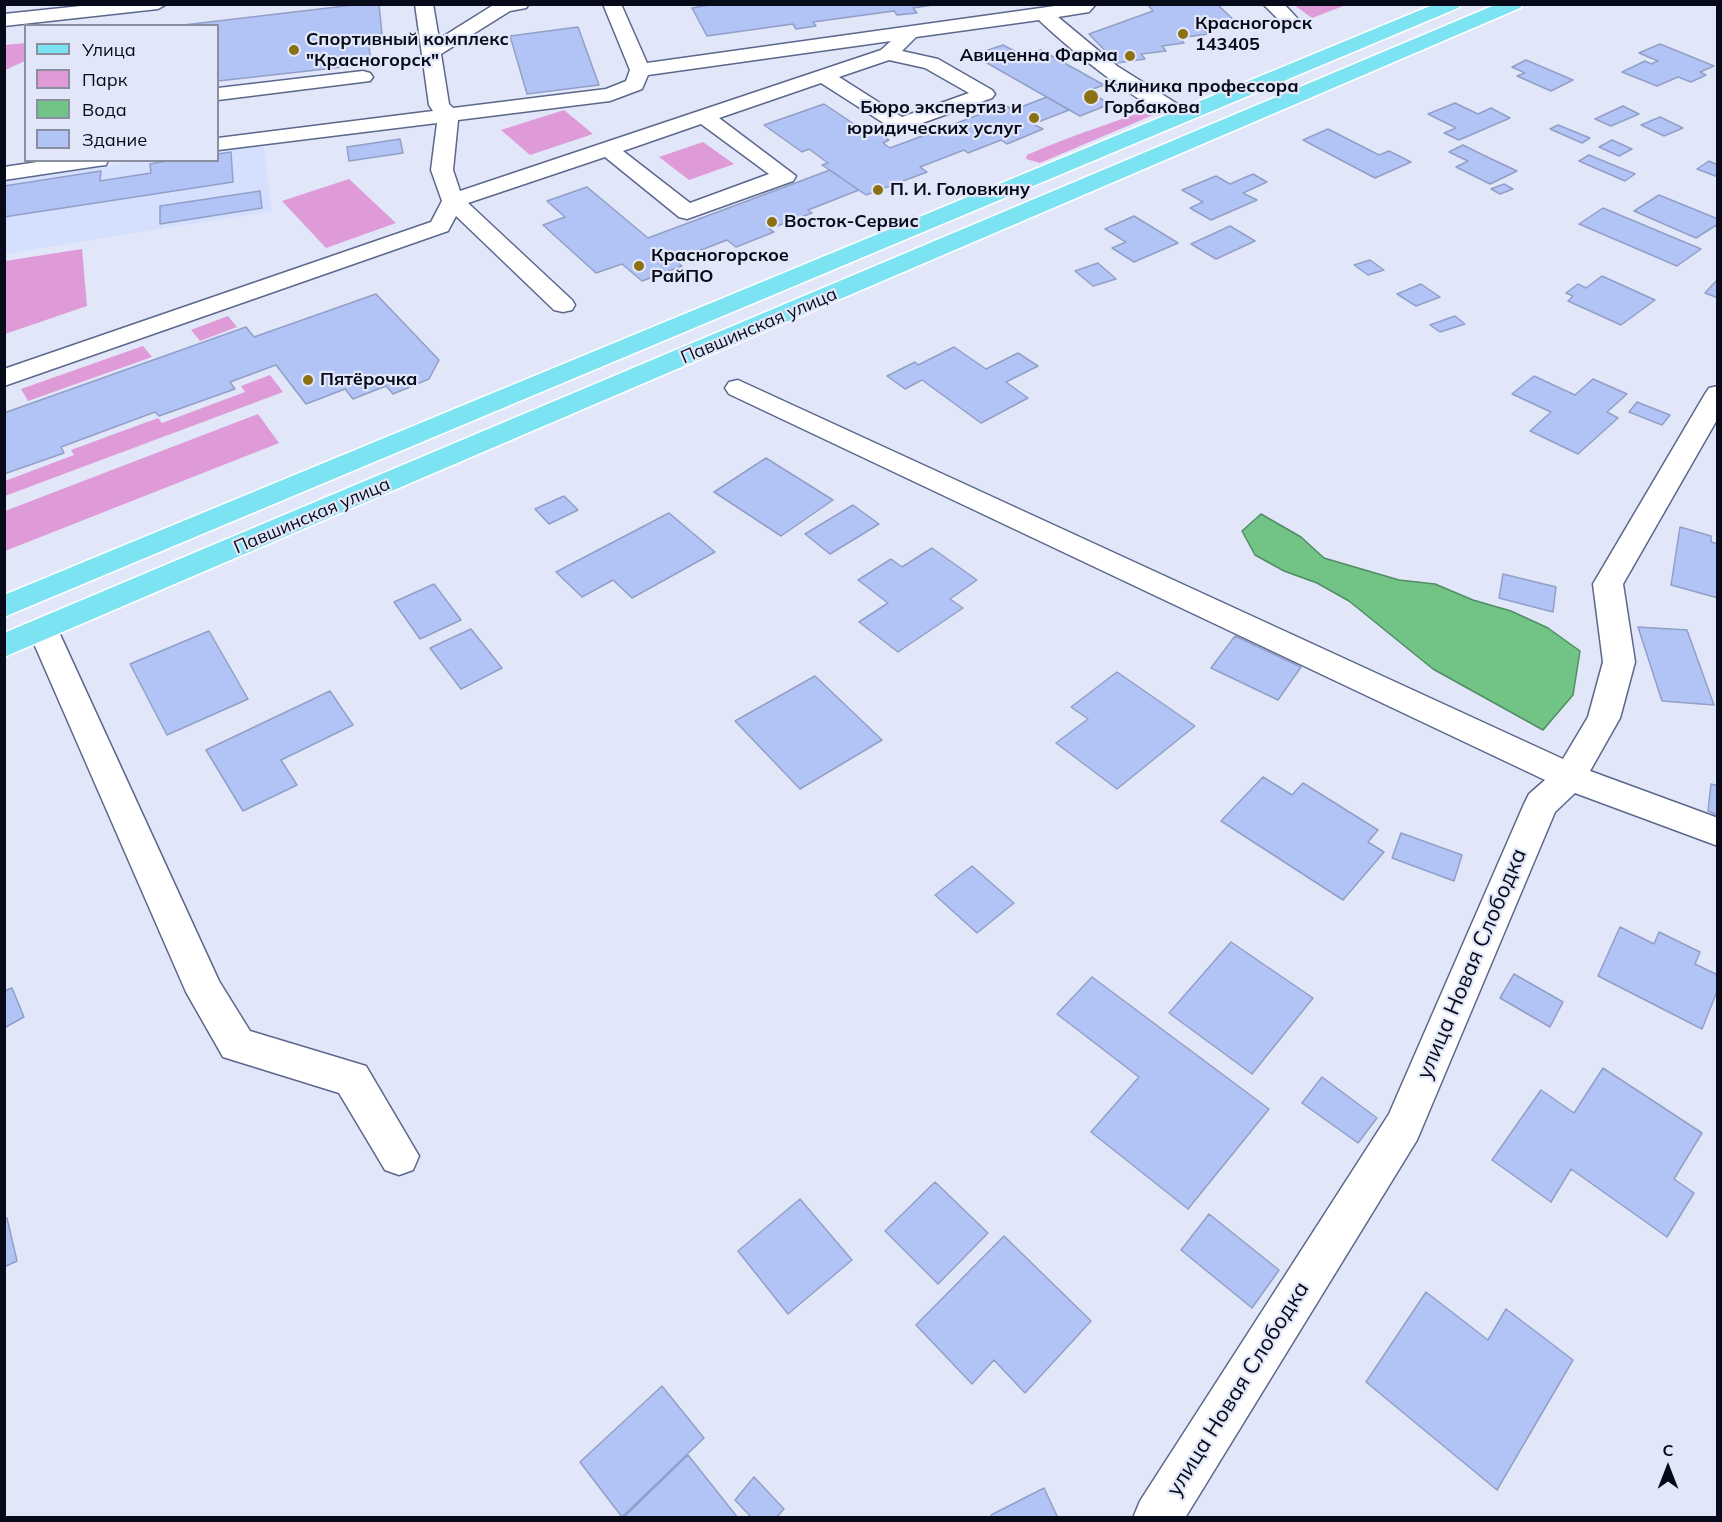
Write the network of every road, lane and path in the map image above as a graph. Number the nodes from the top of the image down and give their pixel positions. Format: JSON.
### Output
{"nodes":[{"id":1,"x":158,"y":4,"type":"edge"},
{"id":2,"x":424,"y":4,"type":"edge"},
{"id":3,"x":520,"y":4,"type":"edge"},
{"id":4,"x":612,"y":4,"type":"edge"},
{"id":5,"x":1087,"y":4,"type":"edge"},
{"id":6,"x":1272,"y":4,"type":"edge"},
{"id":7,"x":1452,"y":4,"type":"edge"},
{"id":8,"x":1514,"y":4,"type":"edge"},
{"id":9,"x":151,"y":5,"type":"edge"},
{"id":10,"x":1044,"y":14,"type":"junction"},
{"id":11,"x":1288,"y":18,"type":"dead end"},
{"id":12,"x":4,"y":21,"type":"edge"},
{"id":13,"x":149,"y":24,"type":"edge"},
{"id":14,"x":910,"y":32,"type":"junction"},
{"id":15,"x":431,"y":52,"type":"junction"},
{"id":16,"x":888,"y":54,"type":"junction"},
{"id":17,"x":640,"y":70,"type":"junction"},
{"id":18,"x":823,"y":76,"type":"junction"},
{"id":19,"x":363,"y":77,"type":"dead end"},
{"id":20,"x":219,"y":94,"type":"edge"},
{"id":21,"x":448,"y":115,"type":"junction"},
{"id":22,"x":1185,"y":115,"type":"junction"},
{"id":23,"x":703,"y":116,"type":"junction"},
{"id":24,"x":219,"y":144,"type":"edge"},
{"id":25,"x":608,"y":148,"type":"junction"},
{"id":26,"x":85,"y":162,"type":"edge"},
{"id":27,"x":4,"y":174,"type":"edge"},
{"id":28,"x":453,"y":201,"type":"junction"},
{"id":29,"x":563,"y":305,"type":"dead end"},
{"id":30,"x":4,"y":378,"type":"edge"},
{"id":31,"x":738,"y":388,"type":"dead end"},
{"id":32,"x":1718,"y":394,"type":"edge"},
{"id":33,"x":4,"y":607,"type":"edge"},
{"id":34,"x":43,"y":630,"type":"junction"},
{"id":35,"x":4,"y":646,"type":"edge"},
{"id":36,"x":1570,"y":777,"type":"junction"},
{"id":37,"x":1718,"y":832,"type":"edge"},
{"id":38,"x":399,"y":1156,"type":"dead end"},
{"id":39,"x":1157,"y":1518,"type":"edge"}],
"edges":[{"from":1,"to":9,"type":"street"},
{"from":2,"to":15,"type":"street"},
{"from":3,"to":15,"type":"street"},
{"from":4,"to":17,"type":"street"},
{"from":5,"to":10,"type":"street"},
{"from":6,"to":11,"type":"street"},
{"from":7,"to":22,"type":"main road","name":"Павшинская улица"},
{"from":8,"to":34,"type":"main road","name":"Павшинская улица"},
{"from":9,"to":12,"type":"street"},
{"from":9,"to":13,"type":"street"},
{"from":10,"to":14,"type":"street"},
{"from":10,"to":22,"type":"street"},
{"from":14,"to":16,"type":"street"},
{"from":14,"to":17,"type":"street"},
{"from":15,"to":21,"type":"street"},
{"from":16,"to":18,"type":"street"},
{"from":16,"to":18,"type":"street"},
{"from":17,"to":21,"type":"street"},
{"from":18,"to":23,"type":"street"},
{"from":19,"to":20,"type":"street"},
{"from":21,"to":24,"type":"street"},
{"from":21,"to":28,"type":"street"},
{"from":22,"to":33,"type":"main road","name":"Павшинская улица"},
{"from":23,"to":25,"type":"street"},
{"from":23,"to":25,"type":"street"},
{"from":25,"to":28,"type":"street"},
{"from":26,"to":27,"type":"street"},
{"from":28,"to":29,"type":"street"},
{"from":28,"to":30,"type":"street"},
{"from":31,"to":36,"type":"street"},
{"from":32,"to":36,"type":"street","name":"улица Новая Слободка"},
{"from":34,"to":35,"type":"main road","name":"Павшинская улица"},
{"from":34,"to":38,"type":"street"},
{"from":36,"to":37,"type":"street"},
{"from":36,"to":39,"type":"street","name":"улица Новая Слободка"}]}
